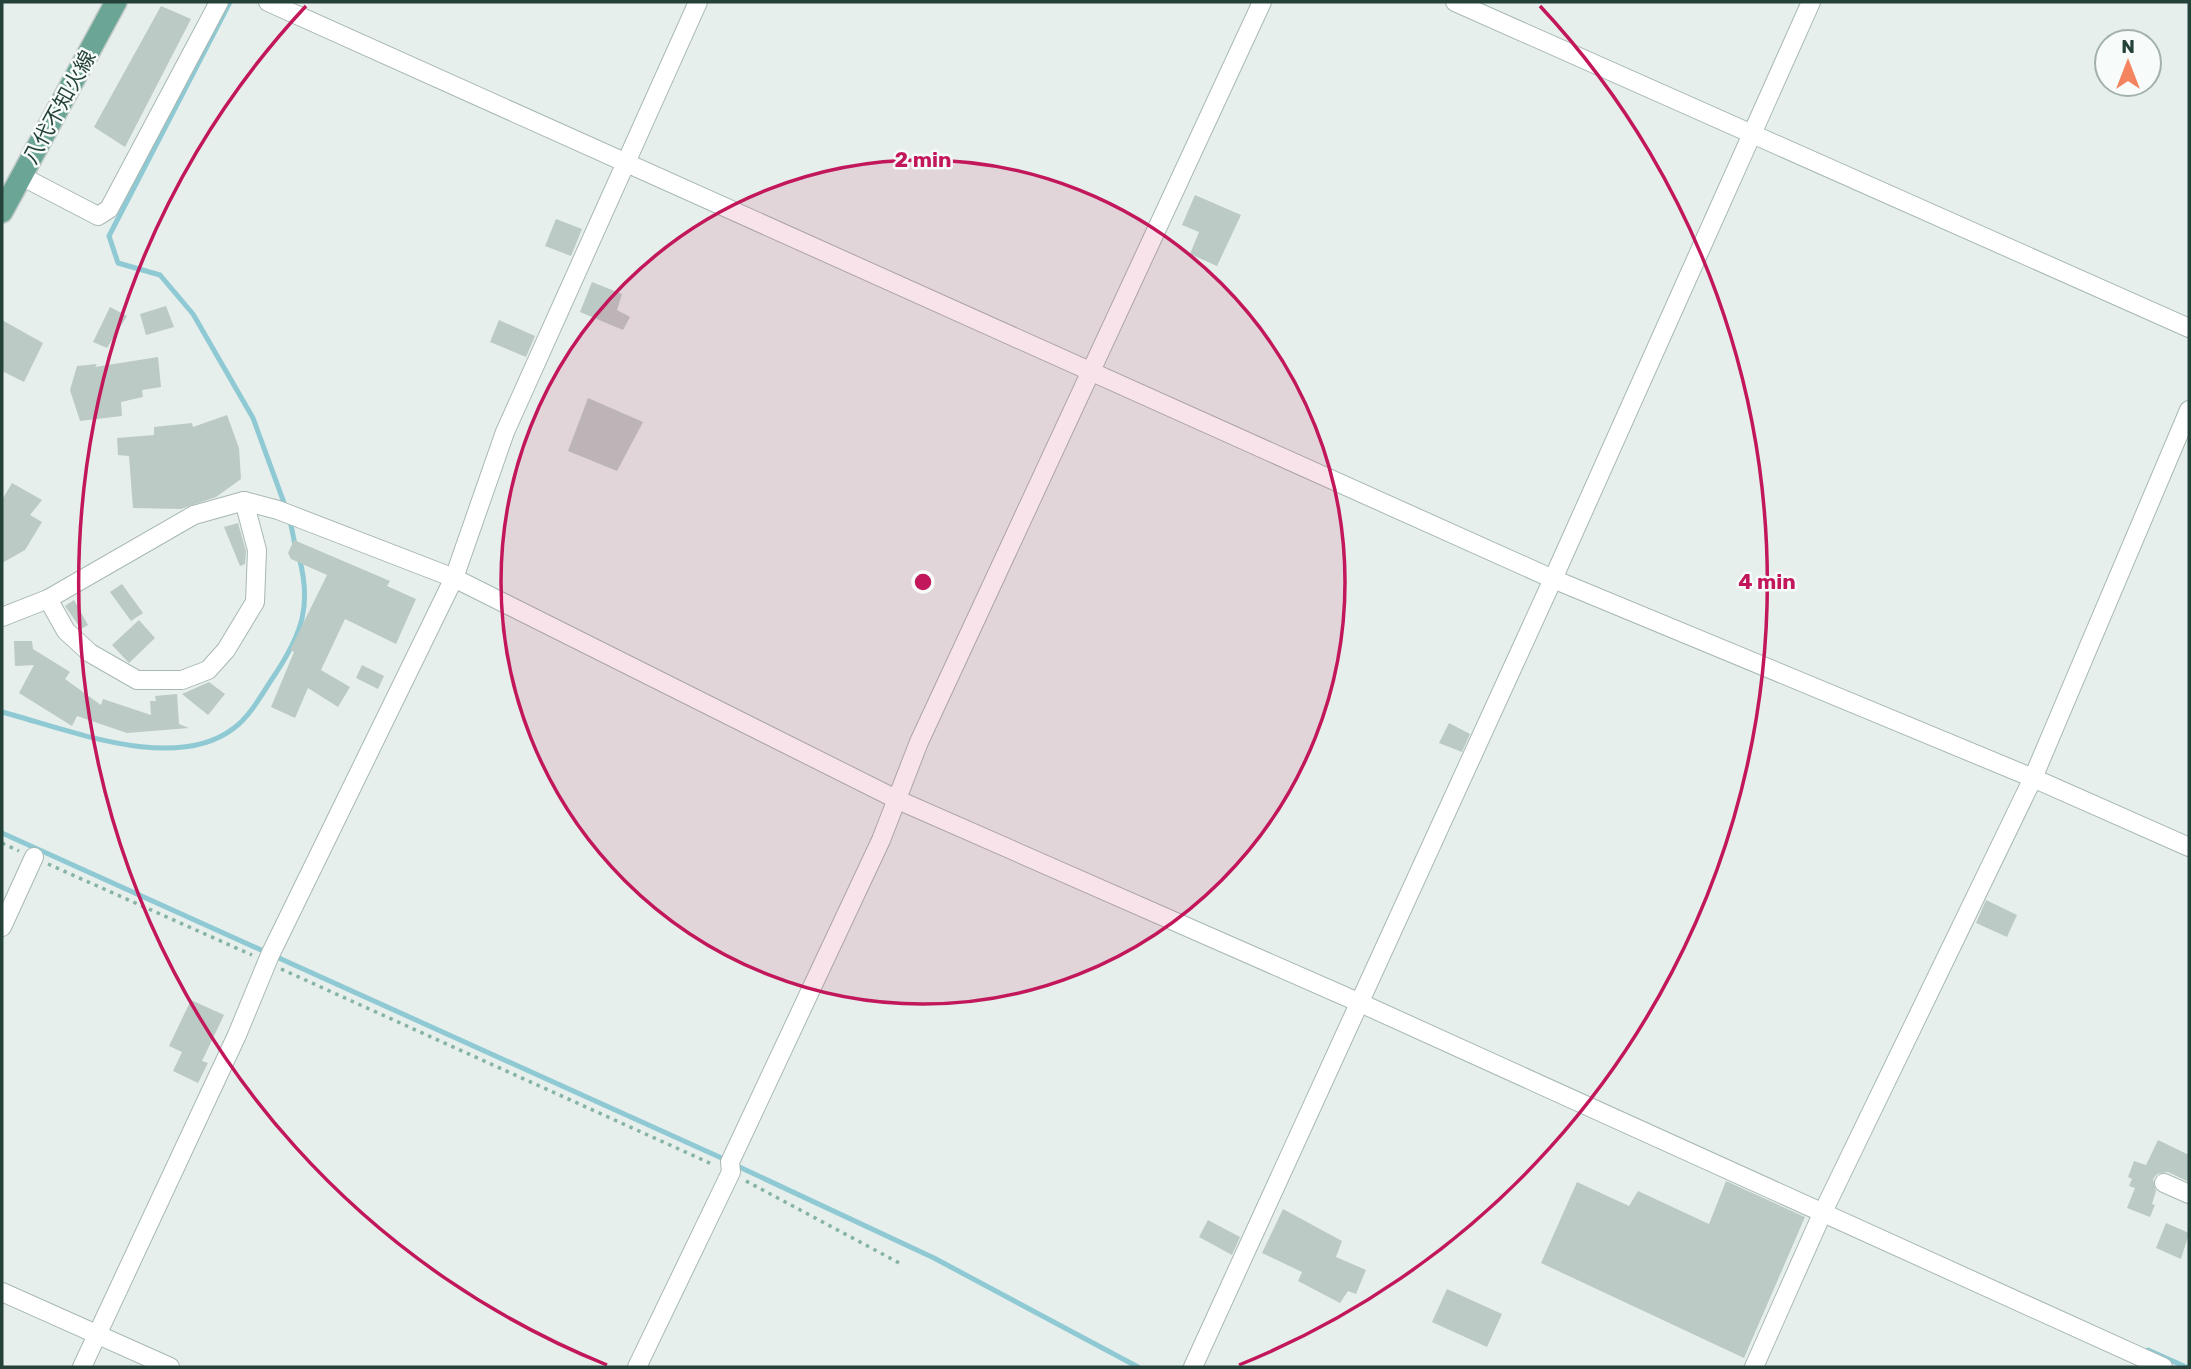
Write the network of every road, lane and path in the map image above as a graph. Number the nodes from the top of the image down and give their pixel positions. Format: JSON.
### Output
{"nodes":[{"id":1,"x":116,"y":2,"type":"edge"},
{"id":2,"x":219,"y":2,"type":"edge"},
{"id":3,"x":268,"y":2,"type":"edge"},
{"id":4,"x":698,"y":2,"type":"edge"},
{"id":5,"x":1262,"y":2,"type":"edge"},
{"id":6,"x":1455,"y":2,"type":"edge"},
{"id":7,"x":1811,"y":2,"type":"edge"},
{"id":8,"x":1751,"y":133,"type":"junction"},
{"id":9,"x":624,"y":161,"type":"junction"},
{"id":10,"x":21,"y":176,"type":"junction"},
{"id":11,"x":2,"y":212,"type":"edge"},
{"id":12,"x":2189,"y":328,"type":"edge"},
{"id":13,"x":1090,"y":370,"type":"junction"},
{"id":14,"x":2189,"y":410,"type":"edge"},
{"id":15,"x":251,"y":503,"type":"junction"},
{"id":16,"x":454,"y":578,"type":"junction"},
{"id":17,"x":1553,"y":579,"type":"junction"},
{"id":18,"x":48,"y":599,"type":"junction"},
{"id":19,"x":2,"y":617,"type":"edge"},
{"id":20,"x":2033,"y":778,"type":"junction"},
{"id":21,"x":898,"y":800,"type":"junction"},
{"id":22,"x":2,"y":843,"type":"edge"},
{"id":23,"x":2189,"y":847,"type":"edge"},
{"id":24,"x":34,"y":858,"type":"junction"},
{"id":25,"x":2,"y":927,"type":"edge"},
{"id":26,"x":267,"y":962,"type":"junction"},
{"id":27,"x":1358,"y":1002,"type":"junction"},
{"id":28,"x":731,"y":1172,"type":"junction"},
{"id":29,"x":2164,"y":1183,"type":"dead end"},
{"id":30,"x":2189,"y":1194,"type":"edge"},
{"id":31,"x":1822,"y":1214,"type":"junction"},
{"id":32,"x":902,"y":1265,"type":"dead end"},
{"id":33,"x":2,"y":1292,"type":"edge"},
{"id":34,"x":97,"y":1334,"type":"junction"},
{"id":35,"x":82,"y":1367,"type":"edge"},
{"id":36,"x":170,"y":1367,"type":"edge"},
{"id":37,"x":638,"y":1367,"type":"edge"},
{"id":38,"x":1193,"y":1367,"type":"edge"},
{"id":39,"x":1754,"y":1367,"type":"edge"},
{"id":40,"x":2164,"y":1367,"type":"edge"}],
"edges":[{"from":1,"to":10,"type":"main road","name":"八代不知火線"},
{"from":2,"to":10,"type":"street"},
{"from":3,"to":9,"type":"street"},
{"from":4,"to":9,"type":"street"},
{"from":5,"to":13,"type":"street"},
{"from":6,"to":8,"type":"street"},
{"from":7,"to":8,"type":"street"},
{"from":8,"to":12,"type":"street"},
{"from":8,"to":17,"type":"street"},
{"from":9,"to":13,"type":"street"},
{"from":9,"to":16,"type":"street"},
{"from":10,"to":11,"type":"main road","name":"八代不知火線"},
{"from":13,"to":17,"type":"street"},
{"from":13,"to":21,"type":"street"},
{"from":14,"to":20,"type":"street"},
{"from":15,"to":16,"type":"street"},
{"from":15,"to":18,"type":"street"},
{"from":15,"to":18,"type":"street"},
{"from":16,"to":21,"type":"street"},
{"from":16,"to":26,"type":"street"},
{"from":17,"to":20,"type":"street"},
{"from":17,"to":27,"type":"street"},
{"from":18,"to":19,"type":"street"},
{"from":20,"to":23,"type":"street"},
{"from":20,"to":31,"type":"street"},
{"from":21,"to":27,"type":"street"},
{"from":21,"to":28,"type":"street"},
{"from":22,"to":24,"type":"path"},
{"from":24,"to":25,"type":"street"},
{"from":24,"to":26,"type":"path"},
{"from":26,"to":28,"type":"path"},
{"from":26,"to":34,"type":"street"},
{"from":27,"to":31,"type":"street"},
{"from":27,"to":38,"type":"street"},
{"from":28,"to":32,"type":"path"},
{"from":28,"to":37,"type":"street"},
{"from":29,"to":30,"type":"street"},
{"from":31,"to":39,"type":"street"},
{"from":31,"to":40,"type":"street"},
{"from":33,"to":34,"type":"street"},
{"from":34,"to":35,"type":"street"},
{"from":34,"to":36,"type":"street"}]}
